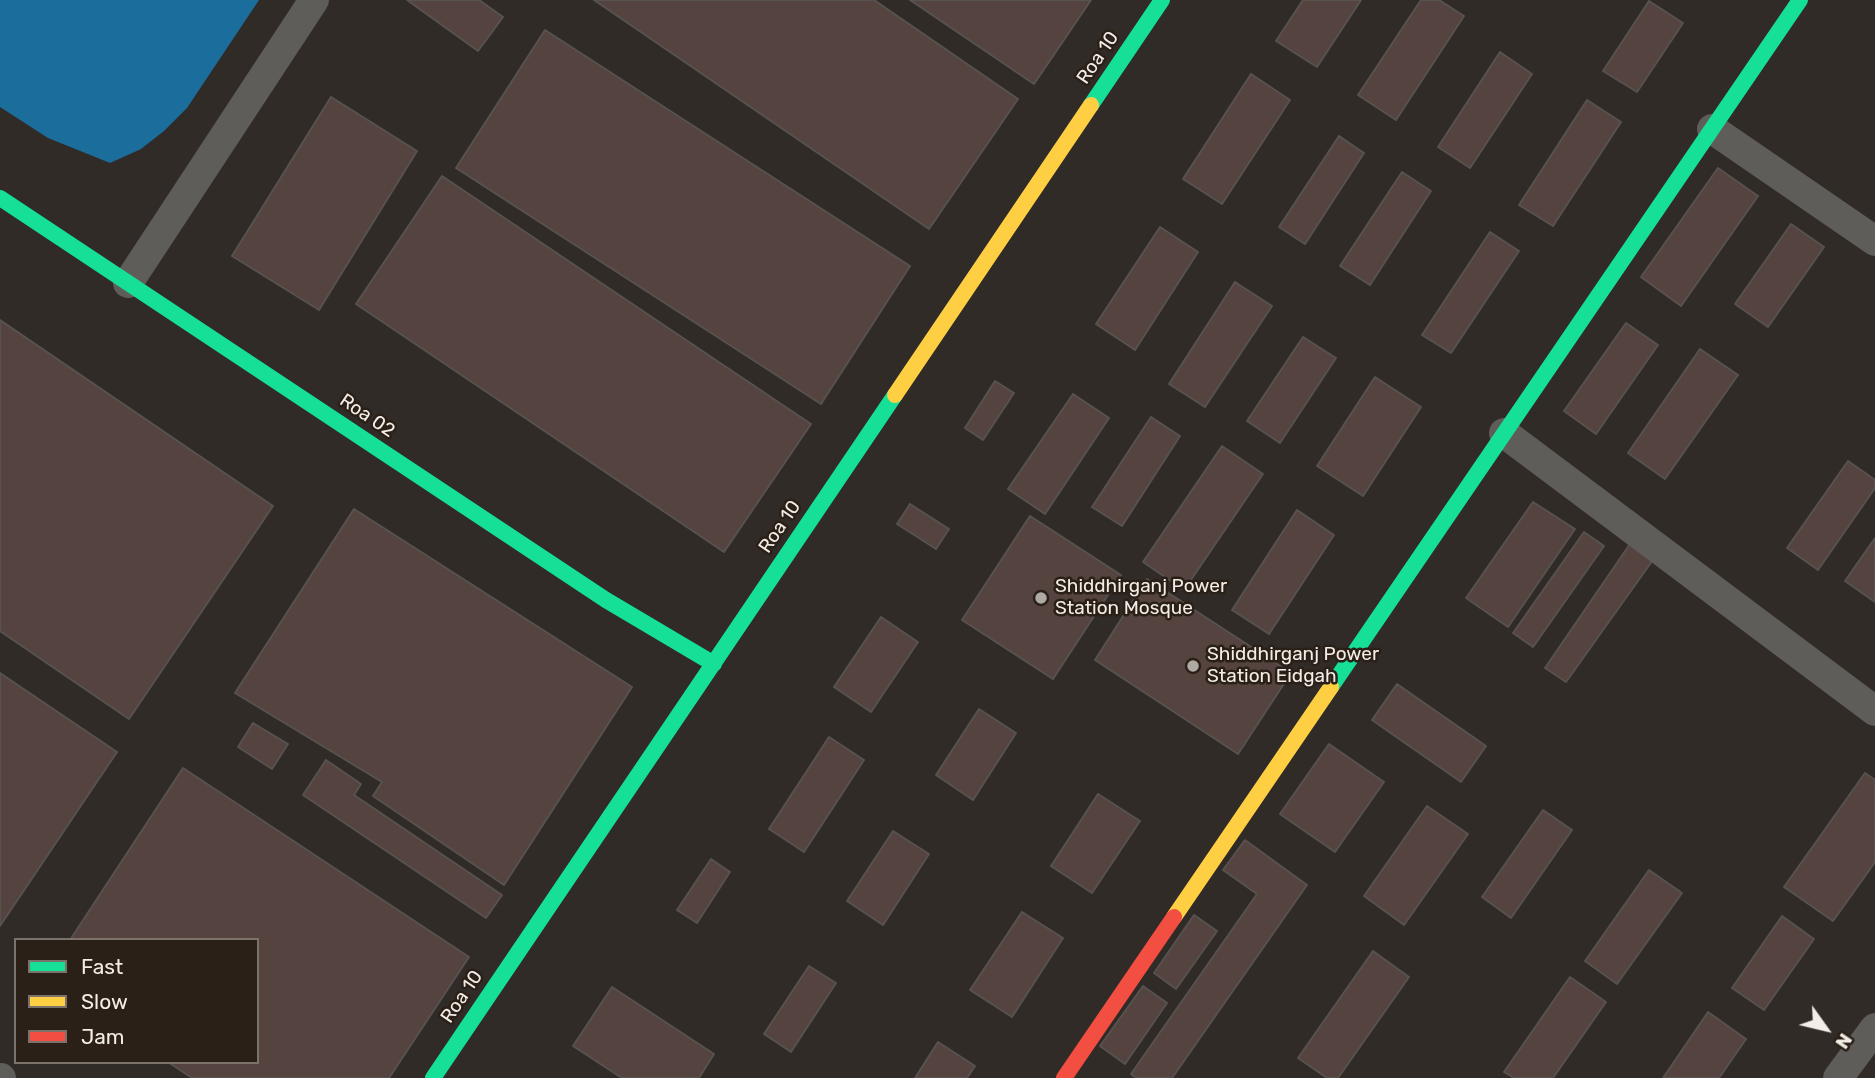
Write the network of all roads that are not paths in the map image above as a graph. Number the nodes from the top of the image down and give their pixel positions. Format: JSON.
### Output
{"nodes":[{"id":1,"x":314,"y":0,"type":"edge"},
{"id":2,"x":1162,"y":0,"type":"edge"},
{"id":3,"x":1800,"y":0,"type":"edge"},
{"id":4,"x":1712,"y":129,"type":"junction"},
{"id":5,"x":0,"y":198,"type":"edge"},
{"id":6,"x":1875,"y":242,"type":"edge"},
{"id":7,"x":128,"y":283,"type":"junction"},
{"id":8,"x":1504,"y":433,"type":"junction"},
{"id":9,"x":713,"y":664,"type":"junction"},
{"id":10,"x":1875,"y":710,"type":"edge"},
{"id":11,"x":1875,"y":1028,"type":"edge"},
{"id":12,"x":433,"y":1078,"type":"edge"},
{"id":13,"x":1064,"y":1078,"type":"edge"},
{"id":14,"x":1838,"y":1078,"type":"edge"}],
"edges":[{"from":1,"to":7,"type":"street"},
{"from":2,"to":9,"type":"street","name":"Roa 10"},
{"from":3,"to":4,"type":"street"},
{"from":4,"to":6,"type":"street"},
{"from":4,"to":8,"type":"street"},
{"from":5,"to":7,"type":"street","name":"Roa 02"},
{"from":7,"to":9,"type":"street","name":"Roa 02"},
{"from":8,"to":10,"type":"street"},
{"from":8,"to":13,"type":"street"},
{"from":9,"to":12,"type":"street","name":"Roa 10"},
{"from":11,"to":14,"type":"street"}]}
